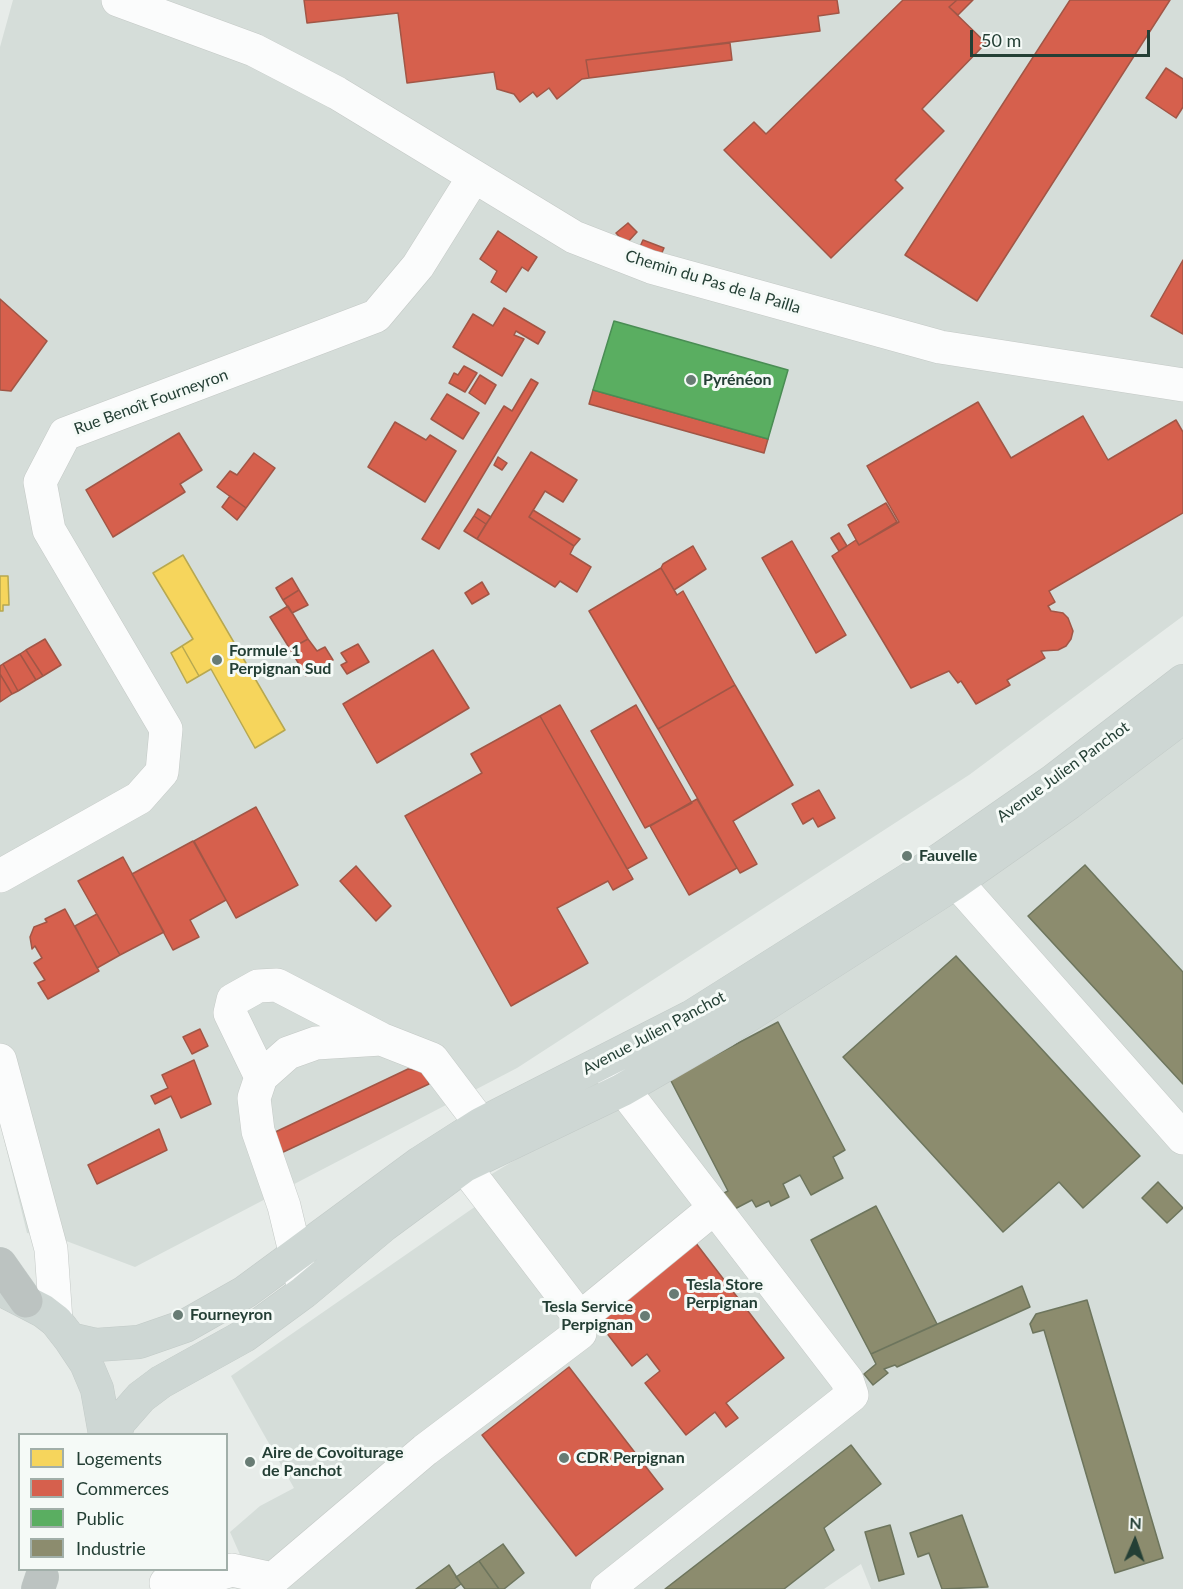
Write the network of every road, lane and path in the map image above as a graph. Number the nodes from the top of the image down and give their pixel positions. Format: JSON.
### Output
{"nodes":[{"id":1,"x":118,"y":0,"type":"edge"},
{"id":2,"x":473,"y":178,"type":"junction"},
{"id":3,"x":1183,"y":386,"type":"edge"},
{"id":4,"x":1183,"y":681,"type":"edge"},
{"id":5,"x":1183,"y":717,"type":"edge"},
{"id":6,"x":946,"y":872,"type":"junction"},
{"id":7,"x":0,"y":876,"type":"edge"},
{"id":8,"x":381,"y":1039,"type":"junction"},
{"id":9,"x":0,"y":1060,"type":"edge"},
{"id":10,"x":261,"y":1077,"type":"junction"},
{"id":11,"x":613,"y":1077,"type":"junction"},
{"id":12,"x":548,"y":1088,"type":"junction"},
{"id":13,"x":481,"y":1124,"type":"junction"},
{"id":14,"x":1183,"y":1138,"type":"edge"},
{"id":15,"x":464,"y":1166,"type":"junction"},
{"id":16,"x":713,"y":1209,"type":"junction"},
{"id":17,"x":384,"y":1225,"type":"junction"},
{"id":18,"x":297,"y":1255,"type":"junction"},
{"id":19,"x":0,"y":1264,"type":"edge"},
{"id":20,"x":304,"y":1292,"type":"junction"},
{"id":21,"x":13,"y":1295,"type":"edge"},
{"id":22,"x":580,"y":1318,"type":"junction"},
{"id":23,"x":63,"y":1330,"type":"junction"},
{"id":24,"x":105,"y":1433,"type":"edge"},
{"id":25,"x":115,"y":1433,"type":"edge"},
{"id":26,"x":228,"y":1566,"type":"edge"},
{"id":27,"x":217,"y":1571,"type":"edge"},
{"id":28,"x":164,"y":1580,"type":"edge"},
{"id":29,"x":607,"y":1589,"type":"edge"}],
"edges":[{"from":1,"to":2,"type":"street","name":"Chemin du Pas de la Pailla"},
{"from":2,"to":3,"type":"street","name":"Chemin du Pas de la Pailla"},
{"from":2,"to":7,"type":"street","name":"Rue Benoît Fourneyron"},
{"from":4,"to":6,"type":"main road","name":"Avenue Julien Panchot"},
{"from":5,"to":6,"type":"main road","name":"Avenue Julien Panchot"},
{"from":6,"to":11,"type":"main road","name":"Avenue Julien Panchot"},
{"from":6,"to":14,"type":"street"},
{"from":8,"to":10,"type":"street"},
{"from":8,"to":10,"type":"street"},
{"from":8,"to":13,"type":"street"},
{"from":9,"to":23,"type":"street"},
{"from":10,"to":18,"type":"street"},
{"from":11,"to":12,"type":"main road","name":"Avenue Julien Panchot"},
{"from":11,"to":15,"type":"main road","name":"Avenue Julien Panchot"},
{"from":11,"to":16,"type":"street"},
{"from":12,"to":13,"type":"main road","name":"Avenue Julien Panchot"},
{"from":12,"to":15,"type":"street"},
{"from":13,"to":17,"type":"street"},
{"from":13,"to":18,"type":"main road","name":"Avenue Julien Panchot"},
{"from":15,"to":17,"type":"main road","name":"Avenue Julien Panchot"},
{"from":15,"to":22,"type":"street"},
{"from":16,"to":22,"type":"street"},
{"from":16,"to":29,"type":"street"},
{"from":17,"to":20,"type":"main road","name":"Avenue Julien Panchot"},
{"from":18,"to":20,"type":"street"},
{"from":18,"to":23,"type":"main road","name":"Avenue Julien Panchot"},
{"from":19,"to":21,"type":"highway"},
{"from":20,"to":25,"type":"main road","name":"Avenue Julien Panchot"},
{"from":21,"to":23,"type":"main road"},
{"from":22,"to":26,"type":"street"},
{"from":23,"to":24,"type":"main road"},
{"from":27,"to":28,"type":"street"}]}
